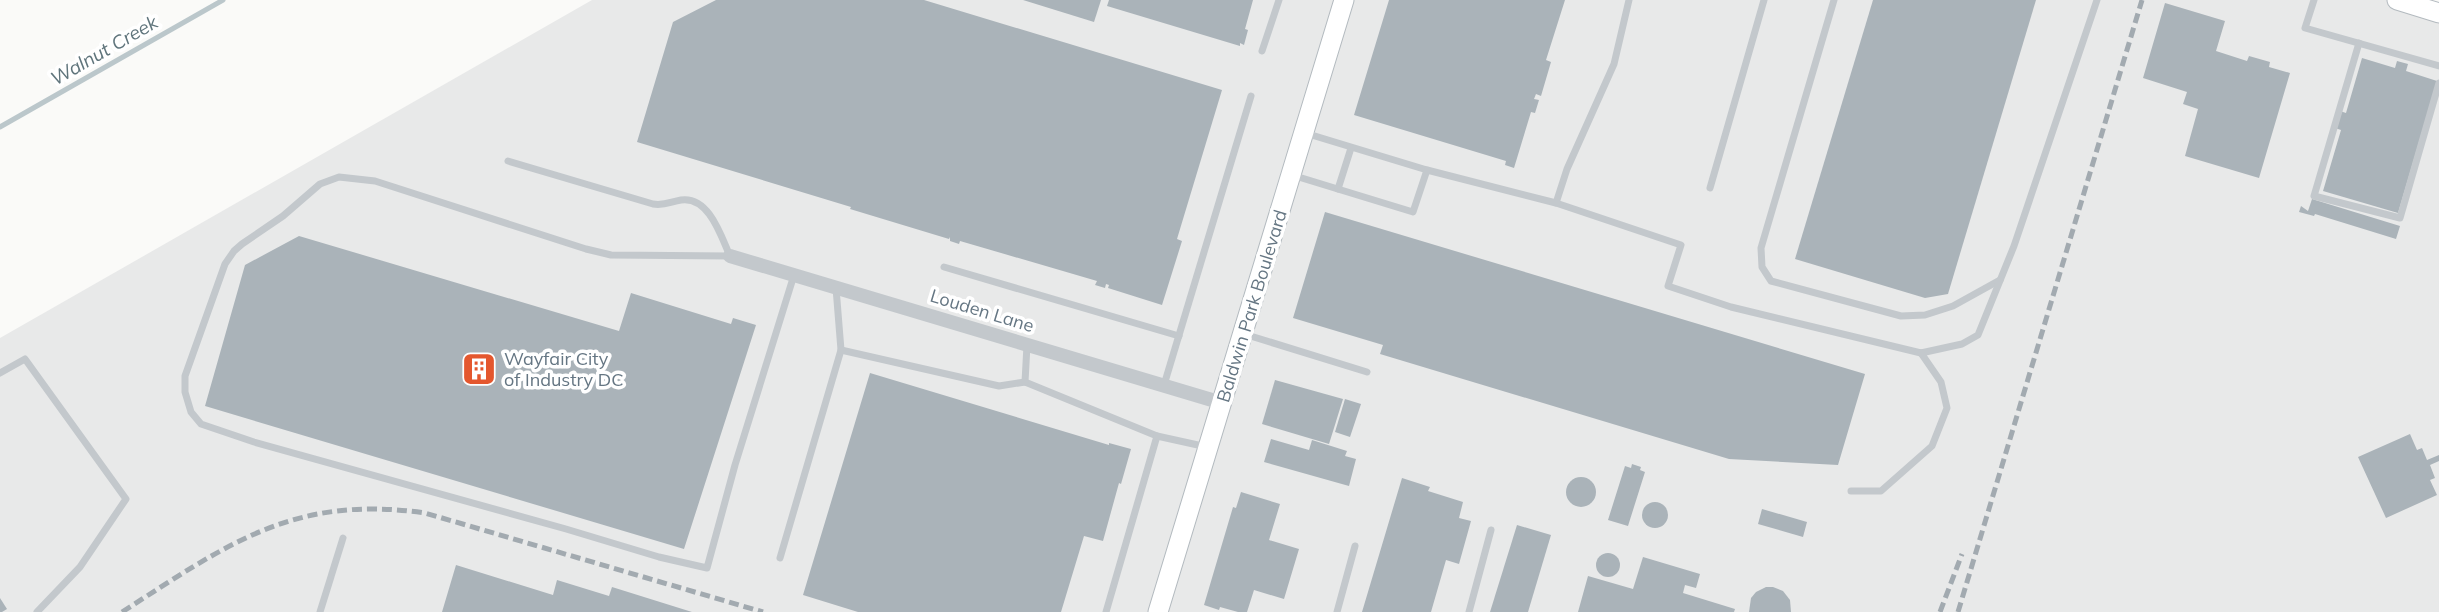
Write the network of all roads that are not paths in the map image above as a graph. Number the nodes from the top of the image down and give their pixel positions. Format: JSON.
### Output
{"nodes":[{"id":1,"x":1279,"y":0,"type":"edge"},
{"id":2,"x":1344,"y":0,"type":"edge"},
{"id":3,"x":1629,"y":0,"type":"edge"},
{"id":4,"x":1764,"y":0,"type":"edge"},
{"id":5,"x":1833,"y":0,"type":"edge"},
{"id":6,"x":2097,"y":0,"type":"edge"},
{"id":7,"x":2314,"y":0,"type":"edge"},
{"id":8,"x":2397,"y":0,"type":"edge"},
{"id":9,"x":2439,"y":13,"type":"edge"},
{"id":10,"x":2359,"y":43,"type":"junction"},
{"id":11,"x":1262,"y":51,"type":"dead end"},
{"id":12,"x":2439,"y":66,"type":"edge"},
{"id":13,"x":2439,"y":83,"type":"edge"},
{"id":14,"x":1251,"y":96,"type":"dead end"},
{"id":15,"x":1304,"y":133,"type":"junction"},
{"id":16,"x":1351,"y":148,"type":"junction"},
{"id":17,"x":508,"y":161,"type":"dead end"},
{"id":18,"x":1426,"y":170,"type":"junction"},
{"id":19,"x":1292,"y":175,"type":"junction"},
{"id":20,"x":1710,"y":188,"type":"dead end"},
{"id":21,"x":1338,"y":189,"type":"junction"},
{"id":22,"x":1556,"y":203,"type":"junction"},
{"id":23,"x":730,"y":256,"type":"junction"},
{"id":24,"x":944,"y":267,"type":"dead end"},
{"id":25,"x":794,"y":275,"type":"junction"},
{"id":26,"x":2000,"y":280,"type":"junction"},
{"id":27,"x":836,"y":287,"type":"junction"},
{"id":28,"x":1243,"y":334,"type":"junction"},
{"id":29,"x":1178,"y":336,"type":"junction"},
{"id":30,"x":1027,"y":345,"type":"junction"},
{"id":31,"x":841,"y":350,"type":"junction"},
{"id":32,"x":1921,"y":353,"type":"junction"},
{"id":33,"x":1367,"y":372,"type":"dead end"},
{"id":34,"x":0,"y":373,"type":"edge"},
{"id":35,"x":1025,"y":382,"type":"junction"},
{"id":36,"x":1164,"y":386,"type":"junction"},
{"id":37,"x":1222,"y":403,"type":"junction"},
{"id":38,"x":1157,"y":436,"type":"junction"},
{"id":39,"x":1209,"y":447,"type":"junction"},
{"id":40,"x":1851,"y":491,"type":"dead end"},
{"id":41,"x":1491,"y":530,"type":"dead end"},
{"id":42,"x":343,"y":538,"type":"dead end"},
{"id":43,"x":1355,"y":546,"type":"dead end"},
{"id":44,"x":780,"y":558,"type":"dead end"},
{"id":45,"x":37,"y":612,"type":"edge"},
{"id":46,"x":320,"y":612,"type":"edge"},
{"id":47,"x":1107,"y":612,"type":"edge"},
{"id":48,"x":1158,"y":612,"type":"edge"},
{"id":49,"x":1337,"y":612,"type":"edge"},
{"id":50,"x":1469,"y":612,"type":"edge"}],
"edges":[{"from":1,"to":11,"type":"lane"},
{"from":2,"to":15,"type":"main road","name":"Baldwin Park Boulevard"},
{"from":3,"to":22,"type":"lane"},
{"from":4,"to":20,"type":"lane"},
{"from":5,"to":26,"type":"lane"},
{"from":6,"to":26,"type":"lane"},
{"from":7,"to":10,"type":"lane"},
{"from":8,"to":9,"type":"main road"},
{"from":10,"to":12,"type":"lane"},
{"from":10,"to":13,"type":"lane"},
{"from":14,"to":29,"type":"lane"},
{"from":15,"to":16,"type":"lane"},
{"from":15,"to":19,"type":"main road","name":"Baldwin Park Boulevard"},
{"from":16,"to":18,"type":"lane"},
{"from":16,"to":21,"type":"lane"},
{"from":17,"to":23,"type":"lane"},
{"from":18,"to":21,"type":"lane"},
{"from":18,"to":22,"type":"lane"},
{"from":19,"to":21,"type":"lane"},
{"from":19,"to":28,"type":"main road","name":"Baldwin Park Boulevard"},
{"from":22,"to":32,"type":"lane"},
{"from":23,"to":25,"type":"street","name":"Louden Lane"},
{"from":23,"to":25,"type":"lane"},
{"from":24,"to":29,"type":"lane"},
{"from":25,"to":27,"type":"street","name":"Louden Lane"},
{"from":26,"to":32,"type":"lane"},
{"from":27,"to":30,"type":"street","name":"Louden Lane"},
{"from":27,"to":31,"type":"lane"},
{"from":28,"to":33,"type":"lane"},
{"from":28,"to":37,"type":"main road","name":"Baldwin Park Boulevard"},
{"from":29,"to":36,"type":"lane"},
{"from":30,"to":35,"type":"lane"},
{"from":30,"to":36,"type":"street","name":"Louden Lane"},
{"from":31,"to":35,"type":"lane"},
{"from":31,"to":44,"type":"lane"},
{"from":32,"to":40,"type":"lane"},
{"from":34,"to":45,"type":"lane"},
{"from":35,"to":38,"type":"lane"},
{"from":36,"to":37,"type":"street","name":"Louden Lane"},
{"from":37,"to":39,"type":"main road","name":"Baldwin Park Boulevard"},
{"from":38,"to":39,"type":"lane"},
{"from":38,"to":47,"type":"lane"},
{"from":39,"to":48,"type":"main road","name":"Baldwin Park Boulevard"},
{"from":41,"to":50,"type":"lane"},
{"from":42,"to":46,"type":"lane"},
{"from":43,"to":49,"type":"lane"}]}
